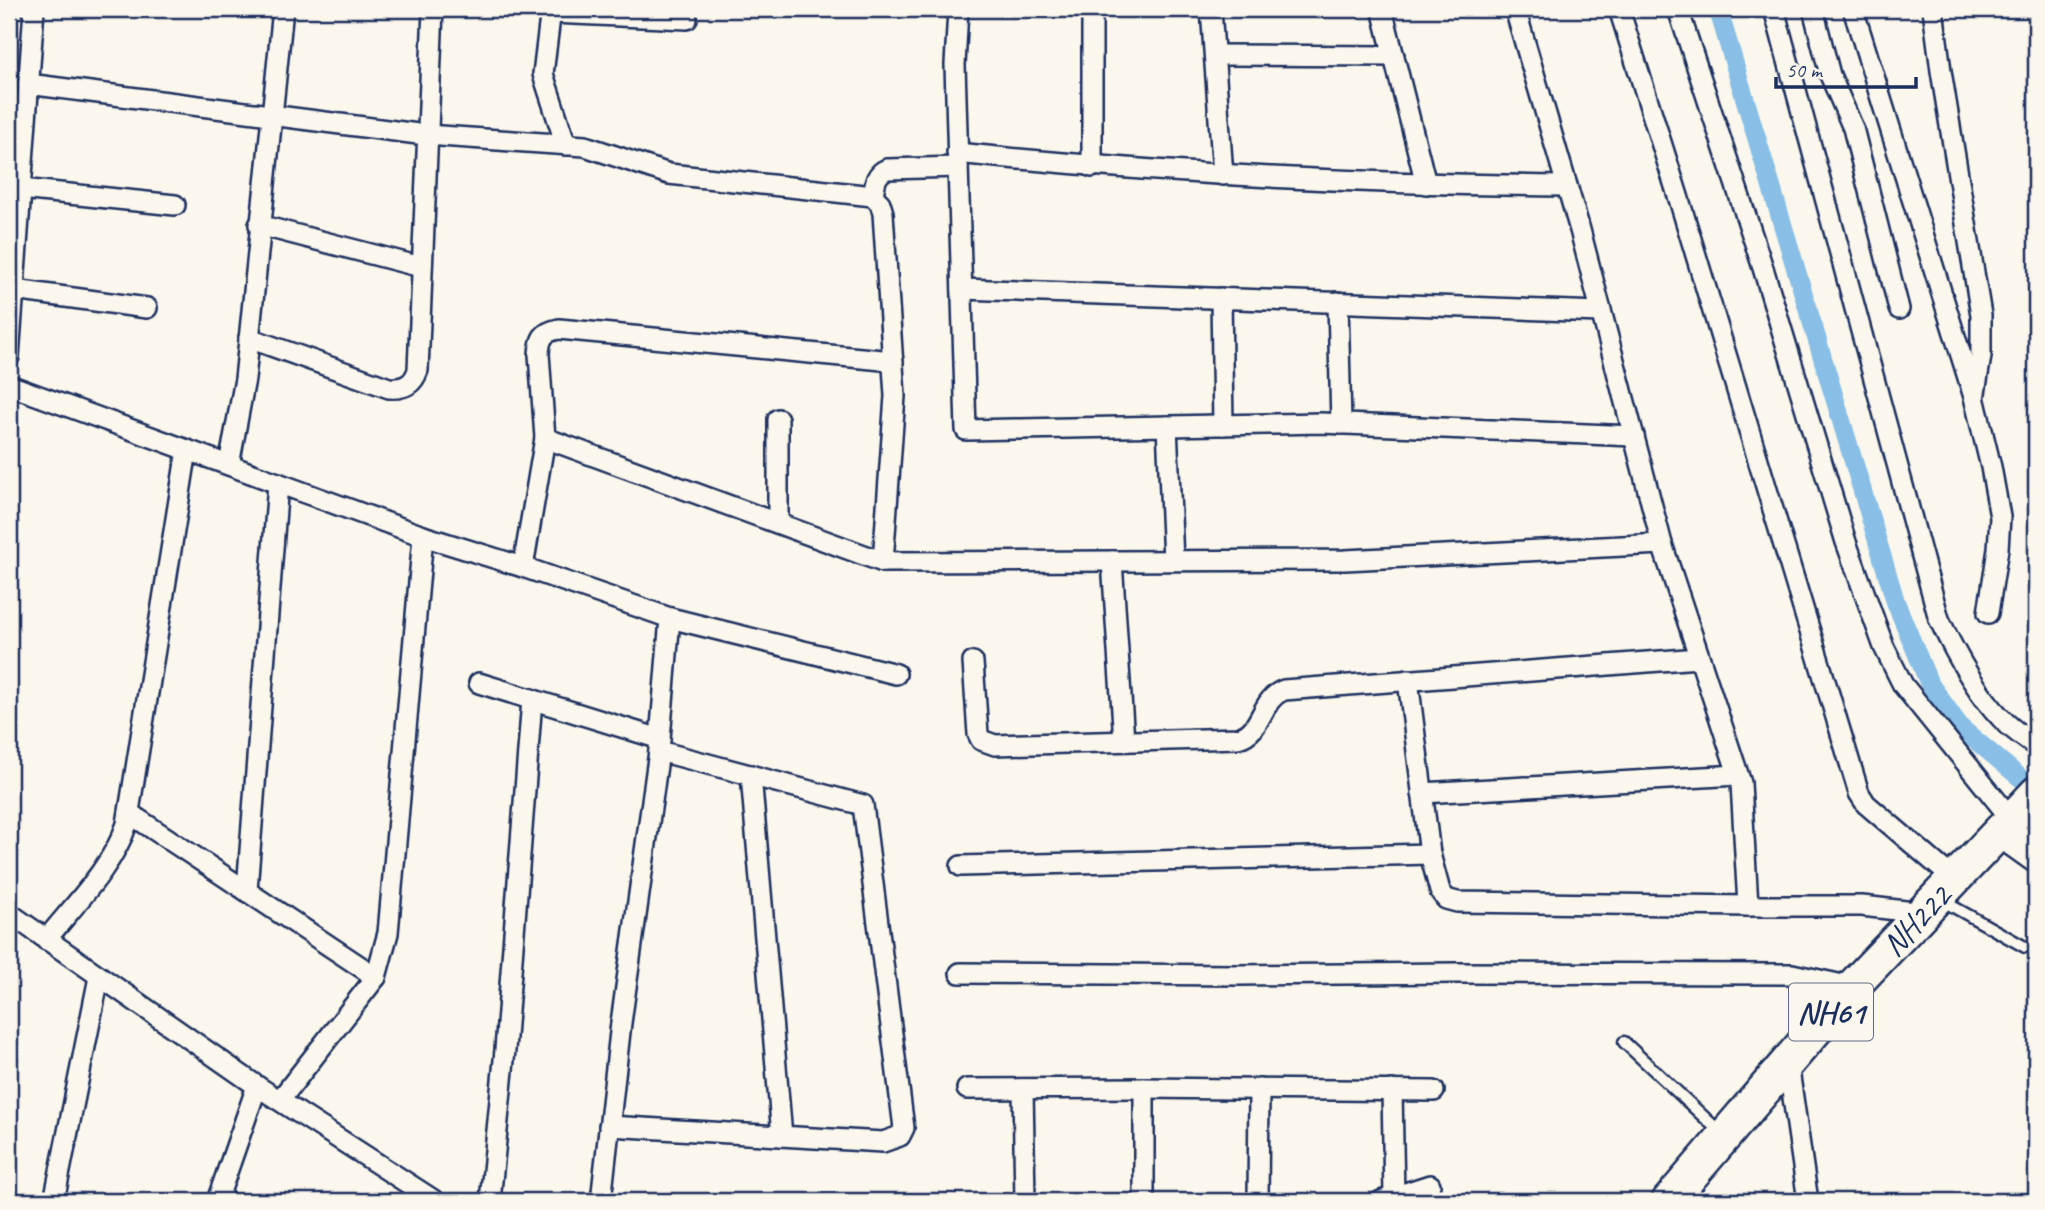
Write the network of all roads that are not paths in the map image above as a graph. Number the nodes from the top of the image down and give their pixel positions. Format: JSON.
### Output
{"nodes":[{"id":1,"x":34,"y":9,"type":"edge"},
{"id":2,"x":283,"y":9,"type":"edge"},
{"id":3,"x":433,"y":9,"type":"edge"},
{"id":4,"x":958,"y":9,"type":"edge"},
{"id":5,"x":1092,"y":9,"type":"edge"},
{"id":6,"x":1211,"y":9,"type":"edge"},
{"id":7,"x":1382,"y":9,"type":"edge"},
{"id":8,"x":1515,"y":9,"type":"edge"},
{"id":9,"x":1619,"y":9,"type":"edge"},
{"id":10,"x":1678,"y":9,"type":"edge"},
{"id":11,"x":1773,"y":9,"type":"edge"},
{"id":12,"x":1814,"y":9,"type":"edge"},
{"id":13,"x":1853,"y":9,"type":"edge"},
{"id":14,"x":1933,"y":9,"type":"edge"},
{"id":15,"x":551,"y":11,"type":"edge"},
{"id":16,"x":687,"y":19,"type":"dead end"},
{"id":17,"x":1215,"y":55,"type":"junction"},
{"id":18,"x":1394,"y":56,"type":"junction"},
{"id":19,"x":28,"y":84,"type":"junction"},
{"id":20,"x":271,"y":114,"type":"junction"},
{"id":21,"x":426,"y":135,"type":"junction"},
{"id":22,"x":566,"y":145,"type":"junction"},
{"id":23,"x":958,"y":160,"type":"junction"},
{"id":24,"x":1092,"y":167,"type":"junction"},
{"id":25,"x":1223,"y":175,"type":"junction"},
{"id":26,"x":1426,"y":184,"type":"junction"},
{"id":27,"x":1567,"y":186,"type":"junction"},
{"id":28,"x":21,"y":189,"type":"junction"},
{"id":29,"x":873,"y":196,"type":"junction"},
{"id":30,"x":176,"y":205,"type":"dead end"},
{"id":31,"x":259,"y":225,"type":"junction"},
{"id":32,"x":421,"y":267,"type":"junction"},
{"id":33,"x":961,"y":289,"type":"junction"},
{"id":34,"x":14,"y":290,"type":"junction"},
{"id":35,"x":1221,"y":298,"type":"junction"},
{"id":36,"x":1338,"y":302,"type":"junction"},
{"id":37,"x":147,"y":308,"type":"dead end"},
{"id":38,"x":1899,"y":309,"type":"dead end"},
{"id":39,"x":1601,"y":312,"type":"junction"},
{"id":40,"x":248,"y":338,"type":"junction"},
{"id":41,"x":9,"y":357,"type":"edge"},
{"id":42,"x":893,"y":361,"type":"junction"},
{"id":43,"x":9,"y":385,"type":"edge"},
{"id":44,"x":1974,"y":397,"type":"junction"},
{"id":45,"x":778,"y":419,"type":"dead end"},
{"id":46,"x":1341,"y":424,"type":"junction"},
{"id":47,"x":1223,"y":425,"type":"junction"},
{"id":48,"x":1167,"y":426,"type":"junction"},
{"id":49,"x":1634,"y":436,"type":"junction"},
{"id":50,"x":545,"y":438,"type":"junction"},
{"id":51,"x":187,"y":450,"type":"junction"},
{"id":52,"x":229,"y":465,"type":"junction"},
{"id":53,"x":278,"y":483,"type":"junction"},
{"id":54,"x":778,"y":523,"type":"junction"},
{"id":55,"x":423,"y":536,"type":"junction"},
{"id":56,"x":1662,"y":544,"type":"junction"},
{"id":57,"x":1173,"y":560,"type":"junction"},
{"id":58,"x":1112,"y":561,"type":"junction"},
{"id":59,"x":883,"y":562,"type":"junction"},
{"id":60,"x":523,"y":567,"type":"junction"},
{"id":61,"x":1988,"y":613,"type":"dead end"},
{"id":62,"x":670,"y":618,"type":"junction"},
{"id":63,"x":1699,"y":658,"type":"junction"},
{"id":64,"x":972,"y":662,"type":"dead end"},
{"id":65,"x":896,"y":674,"type":"dead end"},
{"id":66,"x":1408,"y":680,"type":"junction"},
{"id":67,"x":479,"y":683,"type":"dead end"},
{"id":68,"x":532,"y":699,"type":"junction"},
{"id":69,"x":1124,"y":741,"type":"junction"},
{"id":70,"x":660,"y":745,"type":"junction"},
{"id":71,"x":2036,"y":746,"type":"edge"},
{"id":72,"x":751,"y":775,"type":"junction"},
{"id":73,"x":1738,"y":775,"type":"junction"},
{"id":74,"x":1422,"y":793,"type":"junction"},
{"id":75,"x":129,"y":813,"type":"junction"},
{"id":76,"x":2018,"y":813,"type":"edge"},
{"id":77,"x":1430,"y":854,"type":"junction"},
{"id":78,"x":2036,"y":855,"type":"edge"},
{"id":79,"x":961,"y":866,"type":"dead end"},
{"id":80,"x":247,"y":890,"type":"junction"},
{"id":81,"x":1938,"y":897,"type":"junction"},
{"id":82,"x":1748,"y":906,"type":"junction"},
{"id":83,"x":9,"y":913,"type":"edge"},
{"id":84,"x":47,"y":940,"type":"junction"},
{"id":85,"x":2025,"y":947,"type":"dead end"},
{"id":86,"x":960,"y":973,"type":"dead end"},
{"id":87,"x":99,"y":977,"type":"junction"},
{"id":88,"x":376,"y":977,"type":"junction"},
{"id":89,"x":1852,"y":987,"type":"junction"},
{"id":90,"x":1623,"y":1042,"type":"dead end"},
{"id":91,"x":1788,"y":1063,"type":"junction"},
{"id":92,"x":257,"y":1086,"type":"junction"},
{"id":93,"x":1023,"y":1088,"type":"junction"},
{"id":94,"x":1144,"y":1088,"type":"junction"},
{"id":95,"x":967,"y":1089,"type":"dead end"},
{"id":96,"x":1259,"y":1089,"type":"junction"},
{"id":97,"x":1392,"y":1090,"type":"junction"},
{"id":98,"x":1434,"y":1091,"type":"dead end"},
{"id":99,"x":280,"y":1100,"type":"junction"},
{"id":100,"x":609,"y":1126,"type":"junction"},
{"id":101,"x":782,"y":1136,"type":"junction"},
{"id":102,"x":1724,"y":1137,"type":"junction"},
{"id":103,"x":1430,"y":1185,"type":"dead end"},
{"id":104,"x":426,"y":1198,"type":"edge"},
{"id":105,"x":1388,"y":1199,"type":"edge"},
{"id":106,"x":54,"y":1201,"type":"edge"},
{"id":107,"x":217,"y":1201,"type":"edge"},
{"id":108,"x":490,"y":1201,"type":"edge"},
{"id":109,"x":601,"y":1201,"type":"edge"},
{"id":110,"x":1025,"y":1201,"type":"edge"},
{"id":111,"x":1144,"y":1201,"type":"edge"},
{"id":112,"x":1258,"y":1201,"type":"edge"},
{"id":113,"x":1669,"y":1201,"type":"edge"},
{"id":114,"x":1808,"y":1201,"type":"edge"}],
"edges":[{"from":1,"to":19,"type":"street"},
{"from":2,"to":20,"type":"street"},
{"from":3,"to":21,"type":"street"},
{"from":4,"to":23,"type":"street"},
{"from":5,"to":24,"type":"street"},
{"from":6,"to":17,"type":"street"},
{"from":7,"to":18,"type":"street"},
{"from":8,"to":27,"type":"street"},
{"from":9,"to":81,"type":"street"},
{"from":10,"to":76,"type":"street"},
{"from":11,"to":71,"type":"street"},
{"from":12,"to":38,"type":"street"},
{"from":13,"to":44,"type":"street"},
{"from":14,"to":44,"type":"street"},
{"from":15,"to":16,"type":"street"},
{"from":15,"to":22,"type":"street"},
{"from":17,"to":18,"type":"street"},
{"from":17,"to":25,"type":"street"},
{"from":18,"to":26,"type":"street"},
{"from":19,"to":20,"type":"street"},
{"from":19,"to":28,"type":"street"},
{"from":20,"to":21,"type":"street"},
{"from":20,"to":31,"type":"street"},
{"from":21,"to":22,"type":"street"},
{"from":21,"to":32,"type":"street"},
{"from":22,"to":29,"type":"street"},
{"from":23,"to":24,"type":"street"},
{"from":23,"to":29,"type":"street"},
{"from":23,"to":33,"type":"street"},
{"from":24,"to":25,"type":"street"},
{"from":25,"to":26,"type":"street"},
{"from":26,"to":27,"type":"street"},
{"from":27,"to":39,"type":"street"},
{"from":28,"to":30,"type":"street"},
{"from":28,"to":34,"type":"street"},
{"from":29,"to":42,"type":"street"},
{"from":31,"to":32,"type":"street"},
{"from":31,"to":40,"type":"street"},
{"from":32,"to":40,"type":"street"},
{"from":33,"to":35,"type":"street"},
{"from":33,"to":48,"type":"street"},
{"from":34,"to":37,"type":"street"},
{"from":34,"to":41,"type":"street"},
{"from":35,"to":36,"type":"street"},
{"from":35,"to":47,"type":"street"},
{"from":36,"to":39,"type":"street"},
{"from":36,"to":46,"type":"street"},
{"from":39,"to":49,"type":"street"},
{"from":40,"to":52,"type":"street"},
{"from":42,"to":50,"type":"street"},
{"from":42,"to":59,"type":"street"},
{"from":43,"to":51,"type":"street"},
{"from":44,"to":61,"type":"street"},
{"from":45,"to":54,"type":"street"},
{"from":46,"to":47,"type":"street"},
{"from":46,"to":49,"type":"street"},
{"from":47,"to":48,"type":"street"},
{"from":48,"to":57,"type":"street"},
{"from":49,"to":56,"type":"street"},
{"from":50,"to":54,"type":"street"},
{"from":50,"to":60,"type":"street"},
{"from":51,"to":52,"type":"street"},
{"from":51,"to":75,"type":"street"},
{"from":52,"to":53,"type":"street"},
{"from":53,"to":55,"type":"street"},
{"from":53,"to":80,"type":"street"},
{"from":54,"to":59,"type":"street"},
{"from":55,"to":60,"type":"street"},
{"from":55,"to":88,"type":"street"},
{"from":56,"to":57,"type":"street"},
{"from":56,"to":63,"type":"street"},
{"from":57,"to":58,"type":"street"},
{"from":58,"to":59,"type":"street"},
{"from":58,"to":69,"type":"street"},
{"from":60,"to":62,"type":"street"},
{"from":62,"to":65,"type":"street"},
{"from":62,"to":70,"type":"street"},
{"from":63,"to":66,"type":"street"},
{"from":63,"to":73,"type":"street"},
{"from":64,"to":69,"type":"street"},
{"from":66,"to":69,"type":"street"},
{"from":66,"to":74,"type":"street"},
{"from":67,"to":68,"type":"street"},
{"from":68,"to":70,"type":"street"},
{"from":68,"to":108,"type":"street"},
{"from":70,"to":72,"type":"street"},
{"from":70,"to":100,"type":"street"},
{"from":72,"to":101,"type":"street"},
{"from":72,"to":101,"type":"street"},
{"from":73,"to":74,"type":"street"},
{"from":73,"to":82,"type":"street"},
{"from":74,"to":77,"type":"street"},
{"from":75,"to":80,"type":"street"},
{"from":75,"to":84,"type":"street"},
{"from":76,"to":78,"type":"highway"},
{"from":76,"to":81,"type":"highway","name":"NH222","number":"NH61"},
{"from":77,"to":79,"type":"street"},
{"from":77,"to":82,"type":"street"},
{"from":80,"to":88,"type":"street"},
{"from":81,"to":82,"type":"street"},
{"from":81,"to":85,"type":"lane"},
{"from":81,"to":89,"type":"highway","name":"NH222","number":"NH61"},
{"from":83,"to":84,"type":"street"},
{"from":84,"to":87,"type":"street"},
{"from":86,"to":89,"type":"street"},
{"from":87,"to":92,"type":"street"},
{"from":87,"to":106,"type":"street"},
{"from":88,"to":99,"type":"street"},
{"from":89,"to":91,"type":"highway","name":"NH222","number":"NH61"},
{"from":90,"to":102,"type":"lane"},
{"from":91,"to":102,"type":"highway","name":"NH222","number":"NH61"},
{"from":91,"to":114,"type":"street"},
{"from":92,"to":99,"type":"street"},
{"from":92,"to":107,"type":"street"},
{"from":93,"to":94,"type":"street"},
{"from":93,"to":95,"type":"street"},
{"from":93,"to":110,"type":"street"},
{"from":94,"to":96,"type":"street"},
{"from":94,"to":111,"type":"street"},
{"from":96,"to":97,"type":"street"},
{"from":96,"to":112,"type":"street"},
{"from":97,"to":98,"type":"street"},
{"from":97,"to":105,"type":"street"},
{"from":99,"to":104,"type":"street"},
{"from":100,"to":101,"type":"street"},
{"from":100,"to":109,"type":"street"},
{"from":102,"to":113,"type":"highway","name":"NH222","number":"NH61"},
{"from":103,"to":105,"type":"street"}]}
